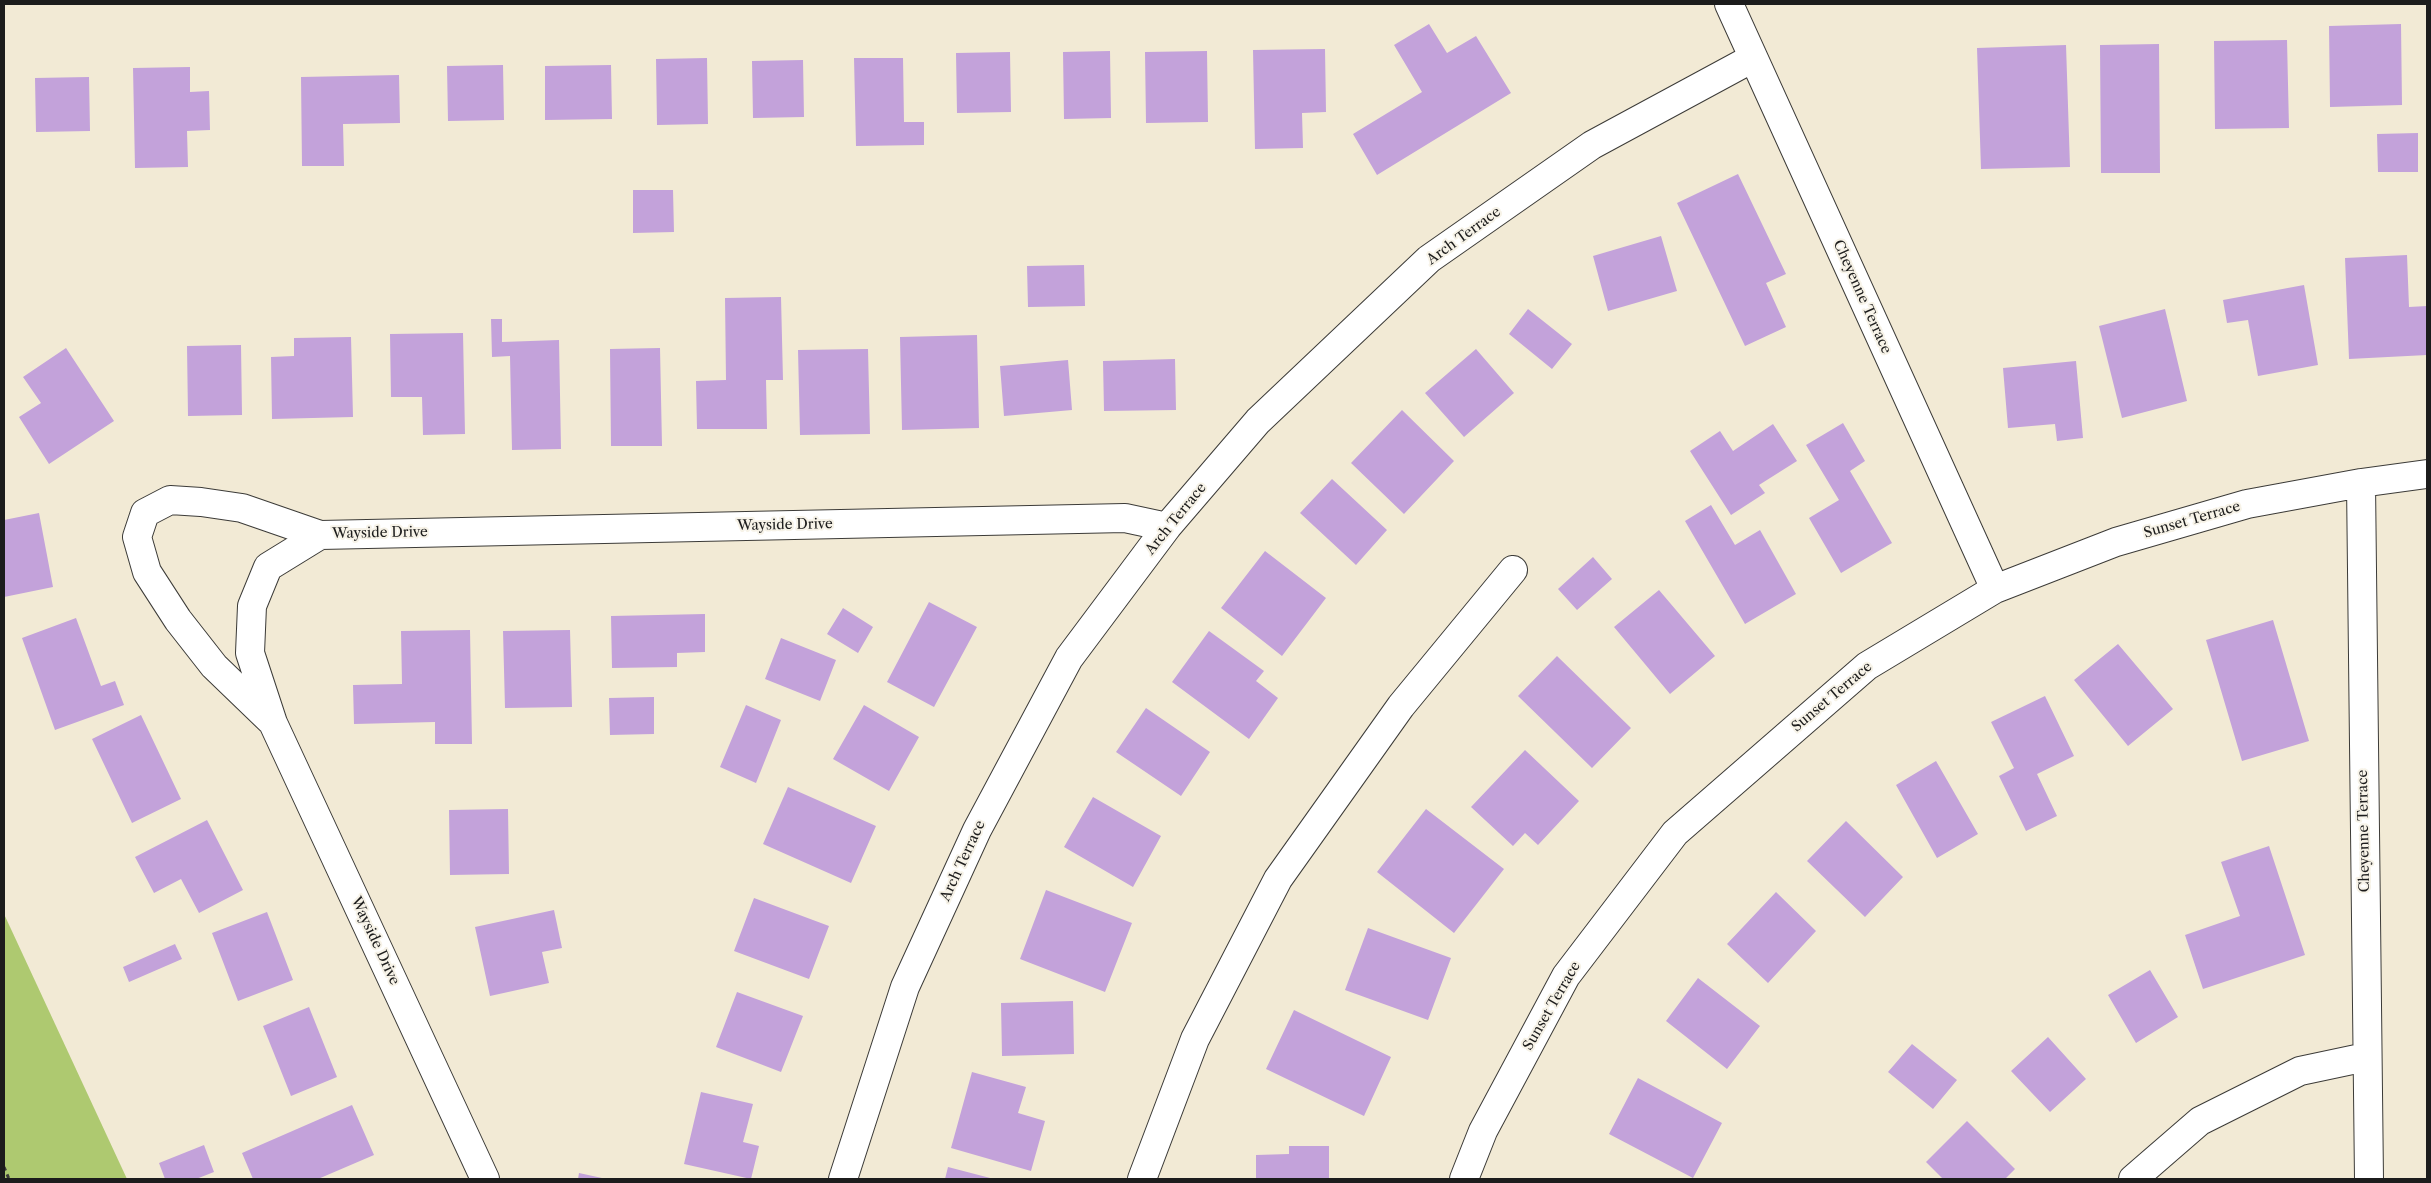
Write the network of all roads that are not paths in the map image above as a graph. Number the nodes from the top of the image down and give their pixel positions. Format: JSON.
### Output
{"nodes":[{"id":1,"x":1729,"y":4,"type":"edge"},
{"id":2,"x":1753,"y":58,"type":"junction"},
{"id":3,"x":2427,"y":474,"type":"edge"},
{"id":4,"x":2360,"y":483,"type":"junction"},
{"id":5,"x":1167,"y":527,"type":"junction"},
{"id":6,"x":320,"y":535,"type":"junction"},
{"id":7,"x":1513,"y":570,"type":"dead end"},
{"id":8,"x":1995,"y":589,"type":"junction"},
{"id":9,"x":273,"y":723,"type":"junction"},
{"id":10,"x":2366,"y":1057,"type":"junction"},
{"id":11,"x":485,"y":1179,"type":"edge"},
{"id":12,"x":843,"y":1179,"type":"edge"},
{"id":13,"x":1142,"y":1179,"type":"edge"},
{"id":14,"x":1464,"y":1179,"type":"edge"},
{"id":15,"x":2133,"y":1179,"type":"edge"},
{"id":16,"x":2369,"y":1179,"type":"edge"}],
"edges":[{"from":1,"to":2,"type":"street","name":"Cheyenne Terrace"},
{"from":2,"to":5,"type":"street","name":"Arch Terrace"},
{"from":2,"to":8,"type":"street","name":"Cheyenne Terrace"},
{"from":3,"to":4,"type":"street","name":"Sunset Terrace"},
{"from":4,"to":8,"type":"street","name":"Sunset Terrace"},
{"from":4,"to":10,"type":"street","name":"Cheyenne Terrace"},
{"from":5,"to":6,"type":"street","name":"Wayside Drive"},
{"from":5,"to":12,"type":"street","name":"Arch Terrace"},
{"from":6,"to":9,"type":"street","name":"Wayside Drive"},
{"from":6,"to":9,"type":"street"},
{"from":7,"to":13,"type":"street"},
{"from":8,"to":14,"type":"street","name":"Sunset Terrace"},
{"from":9,"to":11,"type":"street","name":"Wayside Drive"},
{"from":10,"to":15,"type":"street"},
{"from":10,"to":16,"type":"street","name":"Cheyenne Terrace"}]}
